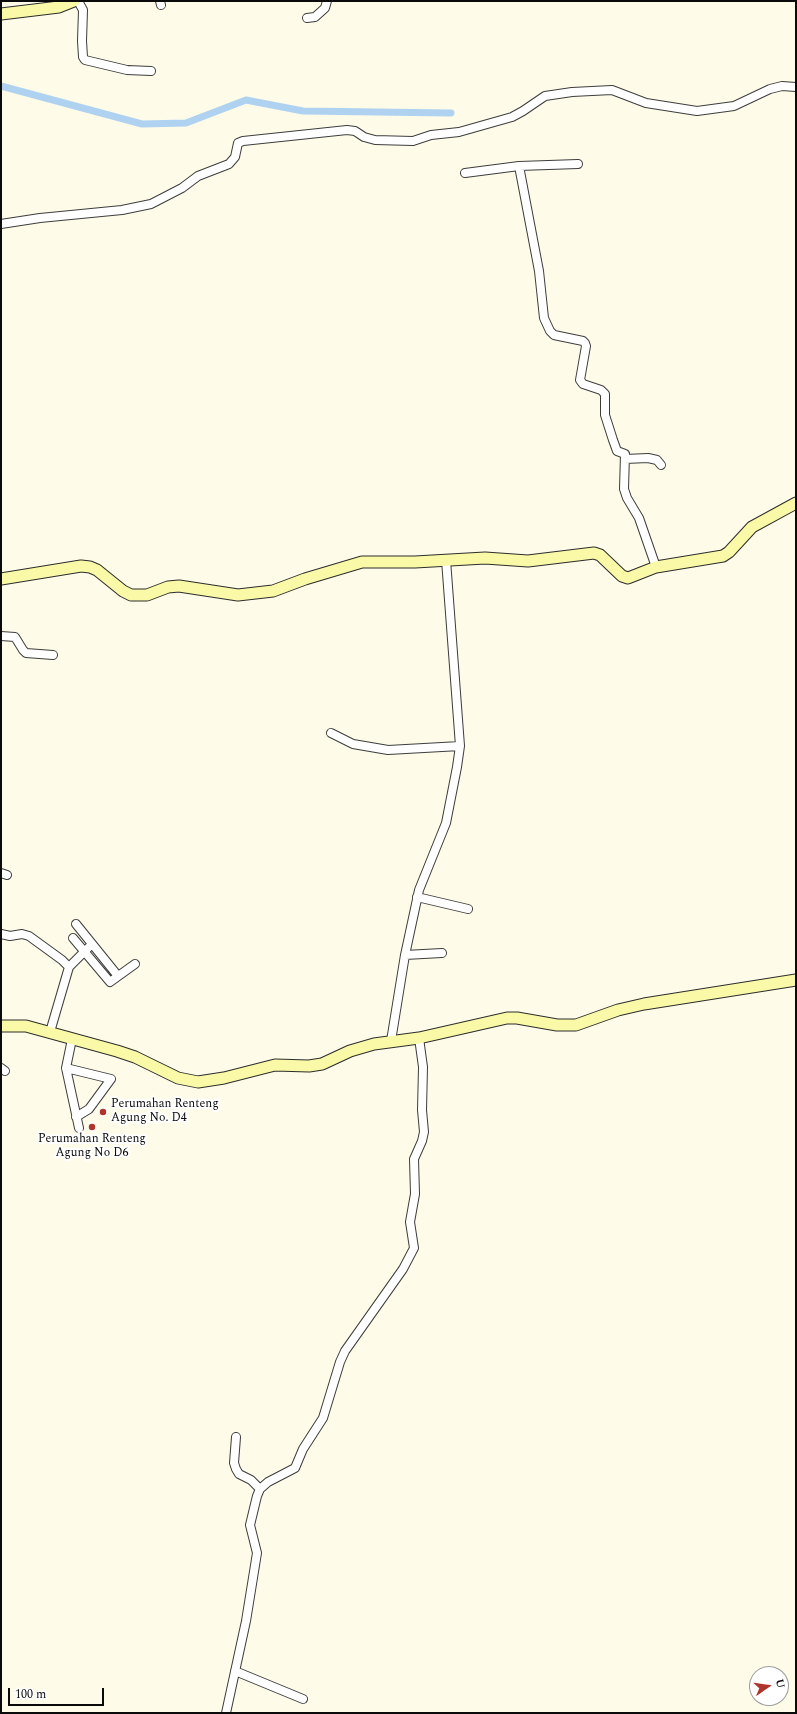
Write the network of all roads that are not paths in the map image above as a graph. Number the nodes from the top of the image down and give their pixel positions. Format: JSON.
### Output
{"nodes":[{"id":1,"x":74,"y":1,"type":"edge"},
{"id":2,"x":78,"y":1,"type":"edge"},
{"id":3,"x":328,"y":1,"type":"edge"},
{"id":4,"x":1,"y":14,"type":"edge"},
{"id":5,"x":307,"y":18,"type":"dead end"},
{"id":6,"x":151,"y":71,"type":"dead end"},
{"id":7,"x":796,"y":86,"type":"edge"},
{"id":8,"x":578,"y":164,"type":"dead end"},
{"id":9,"x":519,"y":166,"type":"junction"},
{"id":10,"x":465,"y":173,"type":"dead end"},
{"id":11,"x":1,"y":224,"type":"edge"},
{"id":12,"x":625,"y":459,"type":"junction"},
{"id":13,"x":662,"y":466,"type":"dead end"},
{"id":14,"x":796,"y":502,"type":"edge"},
{"id":15,"x":446,"y":560,"type":"junction"},
{"id":16,"x":656,"y":568,"type":"junction"},
{"id":17,"x":1,"y":579,"type":"edge"},
{"id":18,"x":1,"y":636,"type":"edge"},
{"id":19,"x":53,"y":654,"type":"dead end"},
{"id":20,"x":331,"y":733,"type":"dead end"},
{"id":21,"x":460,"y":746,"type":"junction"},
{"id":22,"x":417,"y":897,"type":"junction"},
{"id":23,"x":468,"y":909,"type":"dead end"},
{"id":24,"x":76,"y":924,"type":"dead end"},
{"id":25,"x":1,"y":934,"type":"edge"},
{"id":26,"x":73,"y":938,"type":"dead end"},
{"id":27,"x":92,"y":944,"type":"junction"},
{"id":28,"x":85,"y":951,"type":"junction"},
{"id":29,"x":442,"y":953,"type":"dead end"},
{"id":30,"x":405,"y":955,"type":"junction"},
{"id":31,"x":135,"y":964,"type":"dead end"},
{"id":32,"x":69,"y":967,"type":"junction"},
{"id":33,"x":118,"y":976,"type":"junction"},
{"id":34,"x":796,"y":980,"type":"edge"},
{"id":35,"x":1,"y":1026,"type":"edge"},
{"id":36,"x":50,"y":1032,"type":"junction"},
{"id":37,"x":419,"y":1038,"type":"junction"},
{"id":38,"x":72,"y":1039,"type":"junction"},
{"id":39,"x":392,"y":1041,"type":"junction"},
{"id":40,"x":66,"y":1068,"type":"junction"},
{"id":41,"x":76,"y":1117,"type":"junction"},
{"id":42,"x":79,"y":1128,"type":"dead end"},
{"id":43,"x":236,"y":1437,"type":"dead end"},
{"id":44,"x":260,"y":1489,"type":"junction"},
{"id":45,"x":235,"y":1671,"type":"junction"},
{"id":46,"x":303,"y":1699,"type":"dead end"},
{"id":47,"x":226,"y":1713,"type":"edge"}],
"edges":[{"from":1,"to":4,"type":"street"},
{"from":2,"to":6,"type":"street"},
{"from":3,"to":5,"type":"street"},
{"from":7,"to":11,"type":"street"},
{"from":8,"to":9,"type":"street"},
{"from":9,"to":10,"type":"street"},
{"from":9,"to":12,"type":"street"},
{"from":12,"to":13,"type":"street"},
{"from":12,"to":16,"type":"street"},
{"from":14,"to":16,"type":"street"},
{"from":15,"to":16,"type":"street"},
{"from":15,"to":17,"type":"street"},
{"from":15,"to":21,"type":"street"},
{"from":18,"to":19,"type":"street"},
{"from":20,"to":21,"type":"street"},
{"from":21,"to":22,"type":"street"},
{"from":22,"to":23,"type":"street"},
{"from":22,"to":30,"type":"street"},
{"from":24,"to":27,"type":"street"},
{"from":25,"to":32,"type":"street"},
{"from":26,"to":28,"type":"street"},
{"from":27,"to":28,"type":"street"},
{"from":27,"to":33,"type":"street"},
{"from":28,"to":32,"type":"street"},
{"from":28,"to":33,"type":"street"},
{"from":29,"to":30,"type":"street"},
{"from":30,"to":39,"type":"street"},
{"from":31,"to":33,"type":"street"},
{"from":32,"to":36,"type":"street"},
{"from":34,"to":37,"type":"street"},
{"from":35,"to":36,"type":"street"},
{"from":36,"to":38,"type":"street"},
{"from":37,"to":39,"type":"street"},
{"from":37,"to":44,"type":"street"},
{"from":38,"to":39,"type":"street"},
{"from":38,"to":40,"type":"street"},
{"from":40,"to":41,"type":"street"},
{"from":40,"to":41,"type":"street"},
{"from":41,"to":42,"type":"street"},
{"from":43,"to":44,"type":"street"},
{"from":44,"to":45,"type":"street"},
{"from":45,"to":46,"type":"street"},
{"from":45,"to":47,"type":"street"}]}
